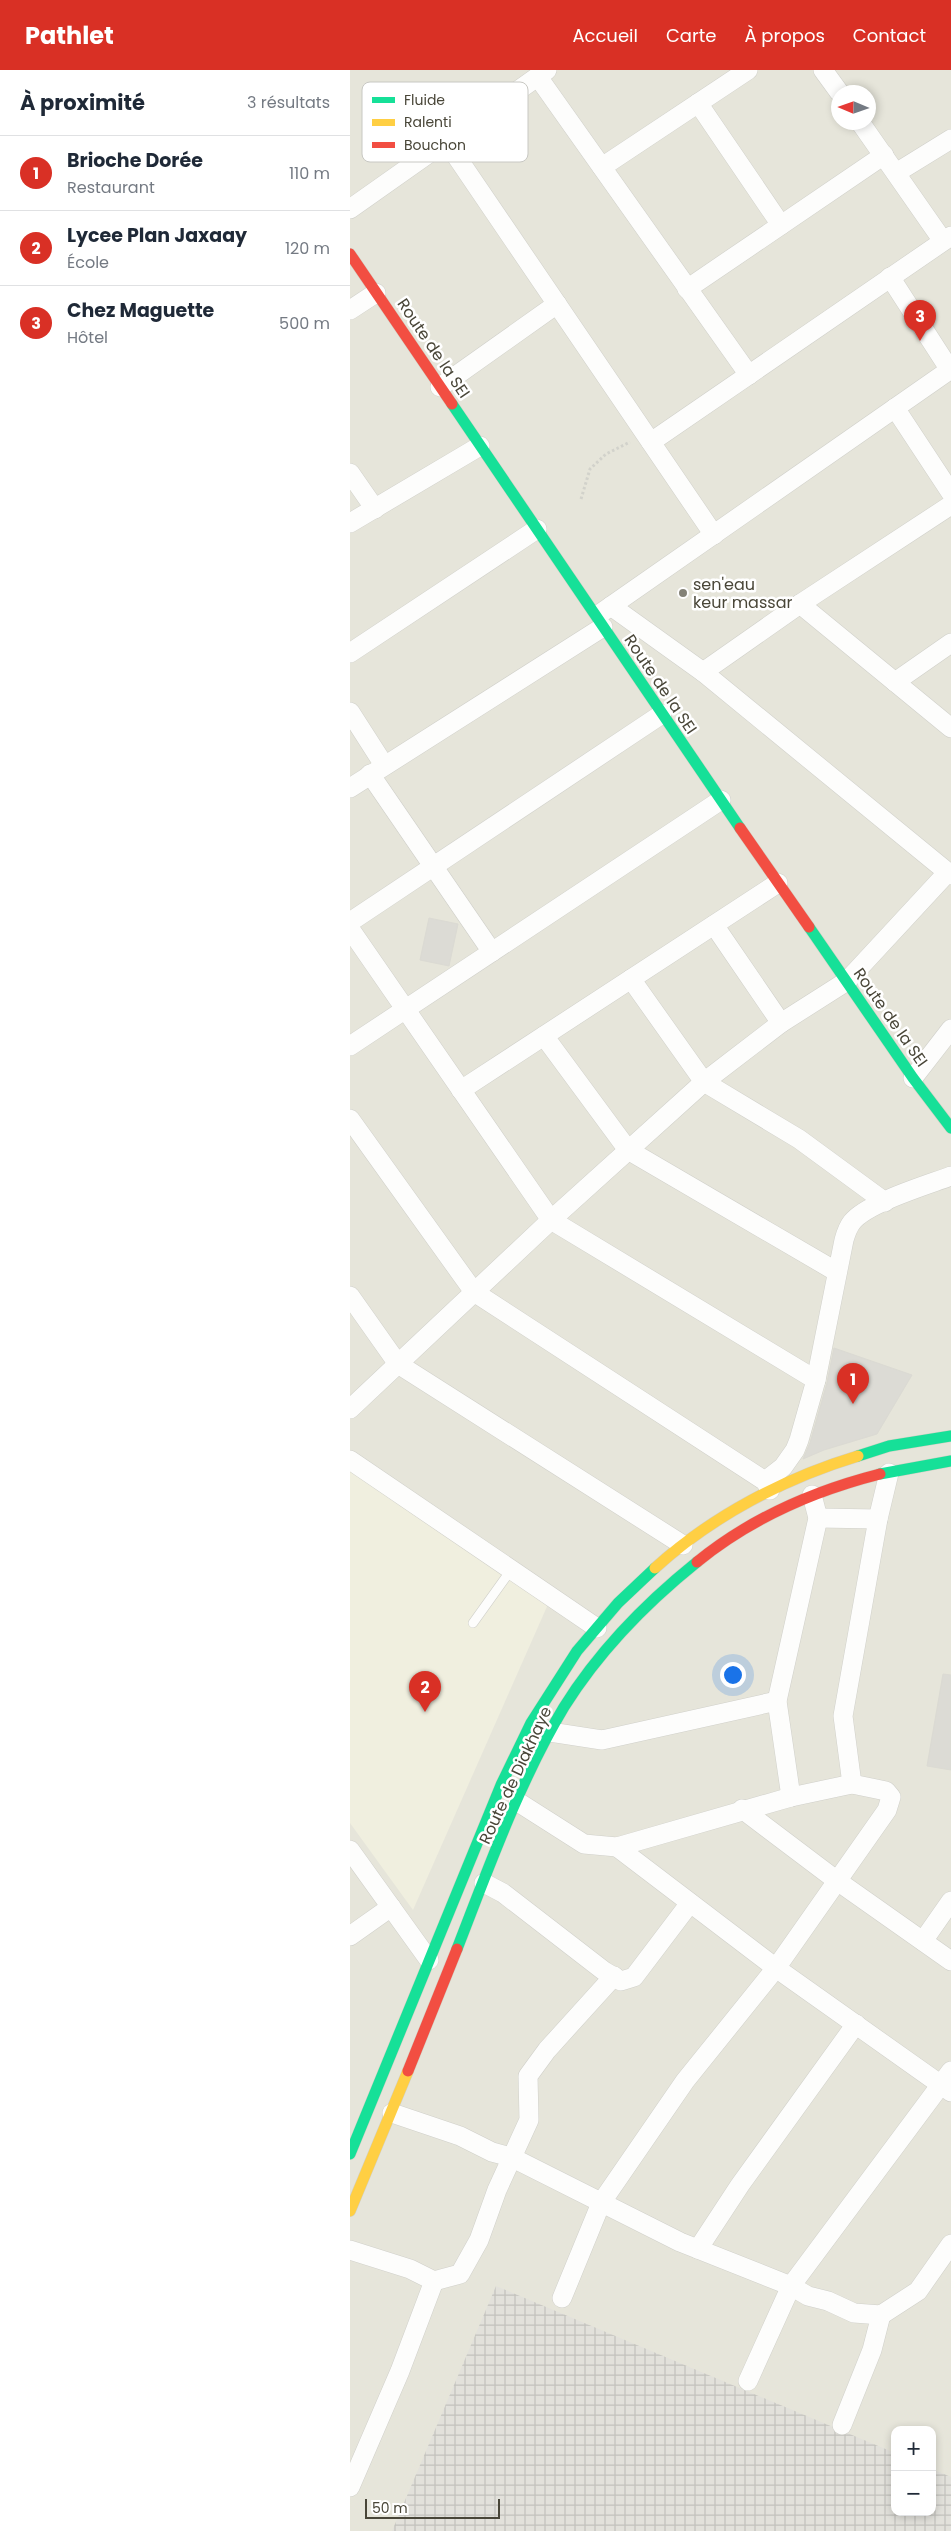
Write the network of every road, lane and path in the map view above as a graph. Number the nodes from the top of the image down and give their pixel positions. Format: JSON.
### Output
{"nodes":[{"id":1,"x":748,"y":70,"type":"edge"},
{"id":2,"x":823,"y":70,"type":"edge"},
{"id":3,"x":543,"y":73,"type":"edge"},
{"id":4,"x":528,"y":84,"type":"edge"},
{"id":5,"x":834,"y":85,"type":"edge"},
{"id":6,"x":698,"y":103,"type":"junction"},
{"id":7,"x":866,"y":130,"type":"edge"},
{"id":8,"x":951,"y":139,"type":"edge"},
{"id":9,"x":884,"y":155,"type":"junction"},
{"id":10,"x":416,"y":162,"type":"edge"},
{"id":11,"x":460,"y":162,"type":"edge"},
{"id":12,"x":602,"y":167,"type":"junction"},
{"id":13,"x":896,"y":173,"type":"junction"},
{"id":14,"x":350,"y":208,"type":"edge"},
{"id":15,"x":781,"y":225,"type":"junction"},
{"id":16,"x":947,"y":238,"type":"edge"},
{"id":17,"x":350,"y":254,"type":"edge"},
{"id":18,"x":890,"y":277,"type":"junction"},
{"id":19,"x":688,"y":289,"type":"junction"},
{"id":20,"x":376,"y":292,"type":"junction"},
{"id":21,"x":557,"y":304,"type":"junction"},
{"id":22,"x":350,"y":310,"type":"edge"},
{"id":23,"x":950,"y":370,"type":"edge"},
{"id":24,"x":749,"y":375,"type":"junction"},
{"id":25,"x":440,"y":387,"type":"junction"},
{"id":26,"x":895,"y":408,"type":"junction"},
{"id":27,"x":649,"y":439,"type":"junction"},
{"id":28,"x":480,"y":446,"type":"junction"},
{"id":29,"x":350,"y":473,"type":"edge"},
{"id":30,"x":951,"y":494,"type":"edge"},
{"id":31,"x":582,"y":499,"type":"dead end"},
{"id":32,"x":951,"y":505,"type":"edge"},
{"id":33,"x":374,"y":509,"type":"junction"},
{"id":34,"x":350,"y":524,"type":"edge"},
{"id":35,"x":537,"y":529,"type":"junction"},
{"id":36,"x":714,"y":535,"type":"junction"},
{"id":37,"x":800,"y":604,"type":"junction"},
{"id":38,"x":611,"y":606,"type":"junction"},
{"id":39,"x":599,"y":622,"type":"junction"},
{"id":40,"x":951,"y":643,"type":"edge"},
{"id":41,"x":350,"y":653,"type":"edge"},
{"id":42,"x":703,"y":672,"type":"junction"},
{"id":43,"x":895,"y":682,"type":"junction"},
{"id":44,"x":350,"y":712,"type":"edge"},
{"id":45,"x":662,"y":714,"type":"junction"},
{"id":46,"x":951,"y":728,"type":"edge"},
{"id":47,"x":377,"y":770,"type":"junction"},
{"id":48,"x":350,"y":788,"type":"edge"},
{"id":49,"x":721,"y":800,"type":"junction"},
{"id":50,"x":433,"y":867,"type":"junction"},
{"id":51,"x":949,"y":874,"type":"edge"},
{"id":52,"x":778,"y":883,"type":"junction"},
{"id":53,"x":350,"y":922,"type":"edge"},
{"id":54,"x":714,"y":925,"type":"junction"},
{"id":55,"x":350,"y":929,"type":"edge"},
{"id":56,"x":492,"y":952,"type":"junction"},
{"id":57,"x":631,"y":979,"type":"junction"},
{"id":58,"x":847,"y":982,"type":"junction"},
{"id":59,"x":405,"y":1009,"type":"junction"},
{"id":60,"x":781,"y":1023,"type":"junction"},
{"id":61,"x":951,"y":1028,"type":"edge"},
{"id":62,"x":544,"y":1036,"type":"junction"},
{"id":63,"x":350,"y":1046,"type":"edge"},
{"id":64,"x":913,"y":1078,"type":"junction"},
{"id":65,"x":704,"y":1082,"type":"junction"},
{"id":66,"x":461,"y":1090,"type":"junction"},
{"id":67,"x":350,"y":1119,"type":"edge"},
{"id":68,"x":951,"y":1128,"type":"edge"},
{"id":69,"x":628,"y":1150,"type":"junction"},
{"id":70,"x":951,"y":1176,"type":"edge"},
{"id":71,"x":885,"y":1202,"type":"junction"},
{"id":72,"x":551,"y":1220,"type":"junction"},
{"id":73,"x":837,"y":1272,"type":"junction"},
{"id":74,"x":474,"y":1292,"type":"junction"},
{"id":75,"x":350,"y":1296,"type":"edge"},
{"id":76,"x":398,"y":1364,"type":"junction"},
{"id":77,"x":816,"y":1380,"type":"junction"},
{"id":78,"x":350,"y":1409,"type":"edge"},
{"id":79,"x":950,"y":1434,"type":"edge"},
{"id":80,"x":350,"y":1460,"type":"edge"},
{"id":81,"x":951,"y":1461,"type":"edge"},
{"id":82,"x":889,"y":1474,"type":"junction"},
{"id":83,"x":768,"y":1486,"type":"junction"},
{"id":84,"x":812,"y":1495,"type":"junction"},
{"id":85,"x":818,"y":1518,"type":"junction"},
{"id":86,"x":878,"y":1519,"type":"junction"},
{"id":87,"x":683,"y":1545,"type":"junction"},
{"id":88,"x":511,"y":1570,"type":"junction"},
{"id":89,"x":473,"y":1623,"type":"dead end"},
{"id":90,"x":597,"y":1628,"type":"junction"},
{"id":91,"x":776,"y":1701,"type":"junction"},
{"id":92,"x":550,"y":1732,"type":"junction"},
{"id":93,"x":852,"y":1784,"type":"junction"},
{"id":94,"x":791,"y":1797,"type":"junction"},
{"id":95,"x":518,"y":1802,"type":"junction"},
{"id":96,"x":742,"y":1809,"type":"junction"},
{"id":97,"x":617,"y":1847,"type":"junction"},
{"id":98,"x":350,"y":1850,"type":"edge"},
{"id":99,"x":836,"y":1880,"type":"junction"},
{"id":100,"x":484,"y":1883,"type":"junction"},
{"id":101,"x":951,"y":1901,"type":"edge"},
{"id":102,"x":690,"y":1903,"type":"junction"},
{"id":103,"x":391,"y":1907,"type":"junction"},
{"id":104,"x":350,"y":1936,"type":"edge"},
{"id":105,"x":922,"y":1941,"type":"junction"},
{"id":106,"x":429,"y":1960,"type":"junction"},
{"id":107,"x":951,"y":1961,"type":"edge"},
{"id":108,"x":776,"y":1968,"type":"junction"},
{"id":109,"x":614,"y":1976,"type":"junction"},
{"id":110,"x":856,"y":2024,"type":"junction"},
{"id":111,"x":948,"y":2082,"type":"edge"},
{"id":112,"x":392,"y":2113,"type":"junction"},
{"id":113,"x":350,"y":2154,"type":"edge"},
{"id":114,"x":511,"y":2156,"type":"junction"},
{"id":115,"x":601,"y":2203,"type":"junction"},
{"id":116,"x":350,"y":2211,"type":"edge"},
{"id":117,"x":951,"y":2244,"type":"edge"},
{"id":118,"x":698,"y":2249,"type":"junction"},
{"id":119,"x":350,"y":2250,"type":"edge"},
{"id":120,"x":434,"y":2281,"type":"junction"},
{"id":121,"x":791,"y":2286,"type":"junction"},
{"id":122,"x":562,"y":2298,"type":"dead end"},
{"id":123,"x":881,"y":2315,"type":"junction"},
{"id":124,"x":748,"y":2381,"type":"dead end"},
{"id":125,"x":842,"y":2426,"type":"dead end"},
{"id":126,"x":350,"y":2487,"type":"edge"}],
"edges":[{"from":1,"to":6,"type":"street"},
{"from":2,"to":5,"type":"street"},
{"from":3,"to":4,"type":"street"},
{"from":3,"to":12,"type":"street"},
{"from":6,"to":12,"type":"street"},
{"from":6,"to":15,"type":"street"},
{"from":7,"to":9,"type":"street"},
{"from":8,"to":13,"type":"street"},
{"from":9,"to":13,"type":"street"},
{"from":9,"to":15,"type":"street"},
{"from":10,"to":14,"type":"street"},
{"from":11,"to":21,"type":"street"},
{"from":12,"to":19,"type":"street"},
{"from":13,"to":16,"type":"street"},
{"from":15,"to":19,"type":"street"},
{"from":16,"to":18,"type":"street"},
{"from":17,"to":20,"type":"main road","name":"Route de la SEI"},
{"from":18,"to":23,"type":"street"},
{"from":18,"to":24,"type":"street"},
{"from":19,"to":24,"type":"street"},
{"from":20,"to":22,"type":"street"},
{"from":20,"to":25,"type":"main road","name":"Route de la SEI"},
{"from":21,"to":25,"type":"street"},
{"from":21,"to":27,"type":"street"},
{"from":23,"to":26,"type":"street"},
{"from":24,"to":27,"type":"street"},
{"from":25,"to":28,"type":"main road","name":"Route de la SEI"},
{"from":26,"to":30,"type":"street"},
{"from":26,"to":36,"type":"street"},
{"from":27,"to":31,"type":"path"},
{"from":27,"to":36,"type":"street"},
{"from":28,"to":33,"type":"street"},
{"from":28,"to":35,"type":"main road","name":"Route de la SEI"},
{"from":29,"to":33,"type":"street"},
{"from":32,"to":37,"type":"street"},
{"from":33,"to":34,"type":"street"},
{"from":35,"to":39,"type":"main road","name":"Route de la SEI"},
{"from":35,"to":41,"type":"street"},
{"from":36,"to":38,"type":"street"},
{"from":37,"to":42,"type":"street"},
{"from":37,"to":43,"type":"street"},
{"from":38,"to":39,"type":"street"},
{"from":38,"to":42,"type":"street"},
{"from":39,"to":45,"type":"main road","name":"Route de la SEI"},
{"from":39,"to":47,"type":"street"},
{"from":40,"to":43,"type":"street"},
{"from":42,"to":51,"type":"street"},
{"from":43,"to":46,"type":"street"},
{"from":44,"to":47,"type":"street"},
{"from":45,"to":49,"type":"main road","name":"Route de la SEI"},
{"from":45,"to":50,"type":"street"},
{"from":47,"to":48,"type":"street"},
{"from":47,"to":50,"type":"street"},
{"from":49,"to":52,"type":"main road","name":"Route de la SEI"},
{"from":49,"to":56,"type":"street"},
{"from":50,"to":53,"type":"street"},
{"from":50,"to":56,"type":"street"},
{"from":51,"to":58,"type":"street"},
{"from":52,"to":54,"type":"street"},
{"from":52,"to":58,"type":"main road","name":"Route de la SEI"},
{"from":54,"to":57,"type":"street"},
{"from":54,"to":60,"type":"street"},
{"from":55,"to":59,"type":"street"},
{"from":56,"to":59,"type":"street"},
{"from":57,"to":62,"type":"street"},
{"from":57,"to":65,"type":"street"},
{"from":58,"to":60,"type":"street"},
{"from":58,"to":64,"type":"main road","name":"Route de la SEI"},
{"from":59,"to":63,"type":"street"},
{"from":59,"to":66,"type":"street"},
{"from":60,"to":65,"type":"street"},
{"from":61,"to":64,"type":"street"},
{"from":62,"to":66,"type":"street"},
{"from":62,"to":69,"type":"street"},
{"from":64,"to":68,"type":"main road","name":"Route de la SEI"},
{"from":65,"to":69,"type":"street"},
{"from":65,"to":71,"type":"street"},
{"from":66,"to":72,"type":"street"},
{"from":67,"to":74,"type":"street"},
{"from":69,"to":72,"type":"street"},
{"from":69,"to":73,"type":"street"},
{"from":70,"to":71,"type":"street"},
{"from":71,"to":73,"type":"street"},
{"from":72,"to":74,"type":"street"},
{"from":72,"to":77,"type":"street"},
{"from":73,"to":77,"type":"street"},
{"from":74,"to":76,"type":"street"},
{"from":74,"to":83,"type":"street"},
{"from":75,"to":76,"type":"street"},
{"from":76,"to":78,"type":"street"},
{"from":76,"to":87,"type":"street"},
{"from":77,"to":83,"type":"street"},
{"from":79,"to":83,"type":"main road","name":"Route de Diakhaye"},
{"from":80,"to":88,"type":"street"},
{"from":81,"to":82,"type":"main road","name":"Route de Diakhaye"},
{"from":82,"to":84,"type":"main road","name":"Route de Diakhaye"},
{"from":82,"to":86,"type":"street"},
{"from":83,"to":87,"type":"main road","name":"Route de Diakhaye"},
{"from":84,"to":85,"type":"street"},
{"from":84,"to":92,"type":"main road","name":"Route de Diakhaye"},
{"from":85,"to":86,"type":"street"},
{"from":85,"to":91,"type":"street"},
{"from":86,"to":93,"type":"street"},
{"from":87,"to":90,"type":"main road","name":"Route de Diakhaye"},
{"from":88,"to":89,"type":"lane"},
{"from":88,"to":90,"type":"street"},
{"from":90,"to":106,"type":"main road","name":"Route de Diakhaye"},
{"from":91,"to":92,"type":"street"},
{"from":91,"to":94,"type":"street"},
{"from":92,"to":95,"type":"main road","name":"Route de Diakhaye"},
{"from":93,"to":94,"type":"street"},
{"from":93,"to":99,"type":"street"},
{"from":94,"to":96,"type":"street"},
{"from":95,"to":97,"type":"street"},
{"from":95,"to":100,"type":"main road","name":"Route de Diakhaye"},
{"from":96,"to":97,"type":"street"},
{"from":96,"to":99,"type":"street"},
{"from":97,"to":102,"type":"street"},
{"from":98,"to":103,"type":"street"},
{"from":99,"to":105,"type":"street"},
{"from":99,"to":108,"type":"street"},
{"from":100,"to":109,"type":"street"},
{"from":100,"to":112,"type":"main road","name":"Route de Diakhaye"},
{"from":101,"to":105,"type":"street"},
{"from":102,"to":108,"type":"street"},
{"from":102,"to":109,"type":"street"},
{"from":103,"to":104,"type":"street"},
{"from":103,"to":106,"type":"street"},
{"from":105,"to":107,"type":"street"},
{"from":106,"to":113,"type":"main road","name":"Route de Diakhaye"},
{"from":108,"to":110,"type":"street"},
{"from":108,"to":115,"type":"street"},
{"from":109,"to":114,"type":"street"},
{"from":110,"to":111,"type":"street"},
{"from":110,"to":118,"type":"street"},
{"from":111,"to":121,"type":"street"},
{"from":112,"to":114,"type":"street"},
{"from":112,"to":116,"type":"main road","name":"Route de Diakhaye"},
{"from":114,"to":115,"type":"street"},
{"from":114,"to":120,"type":"street"},
{"from":115,"to":118,"type":"street"},
{"from":115,"to":122,"type":"street"},
{"from":117,"to":123,"type":"street"},
{"from":118,"to":121,"type":"street"},
{"from":119,"to":120,"type":"street"},
{"from":120,"to":126,"type":"street"},
{"from":121,"to":123,"type":"street"},
{"from":121,"to":124,"type":"street"},
{"from":123,"to":125,"type":"street"}]}
